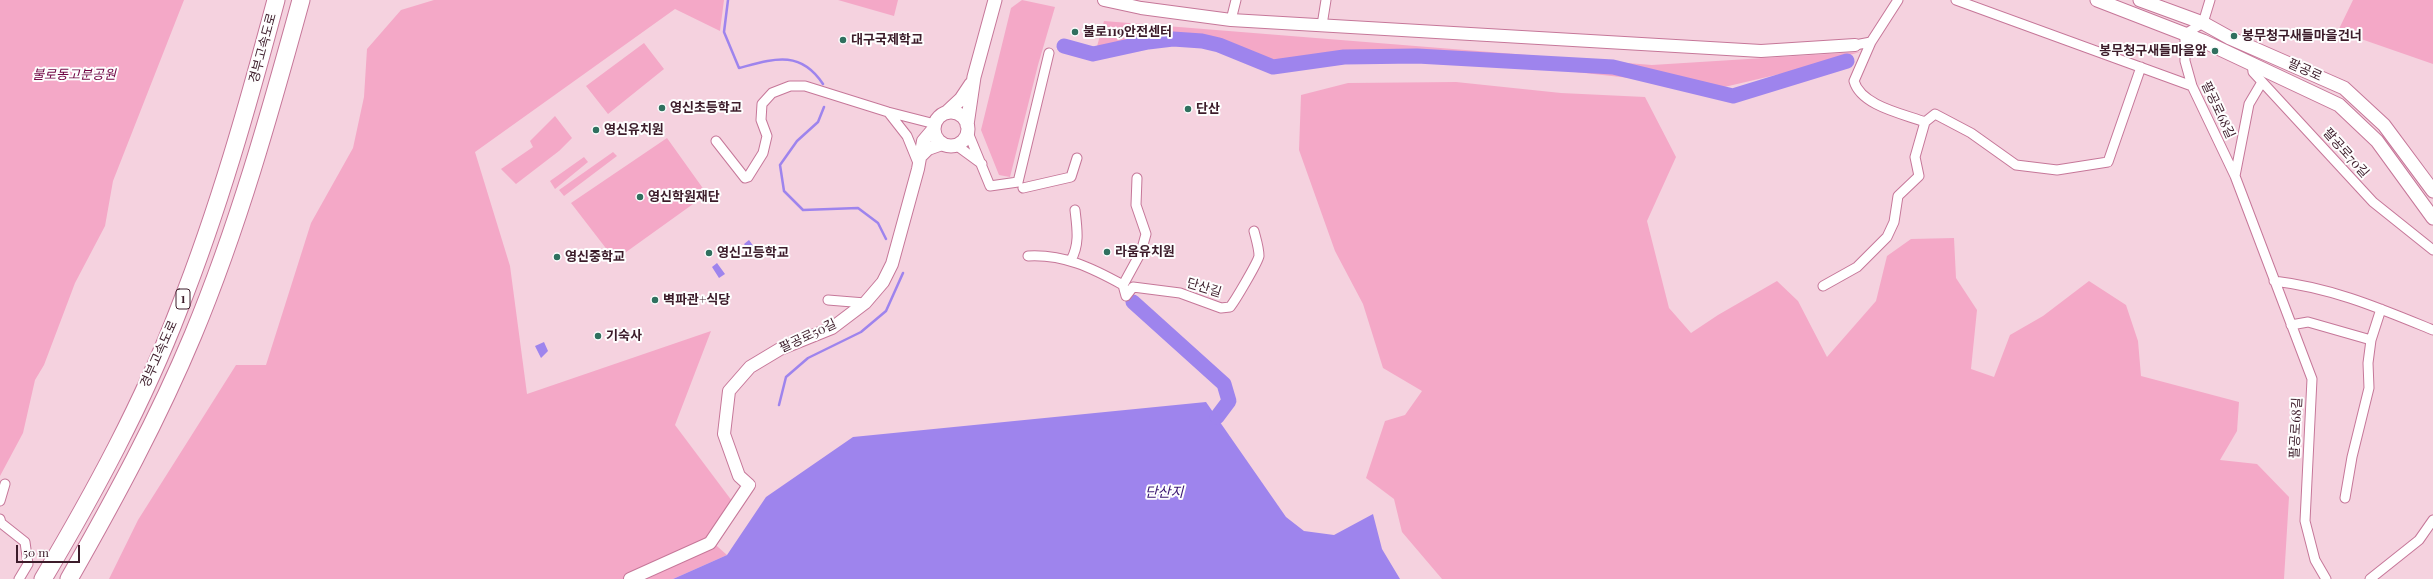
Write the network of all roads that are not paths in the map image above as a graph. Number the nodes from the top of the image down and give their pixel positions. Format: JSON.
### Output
{"nodes":[{"id":1,"x":276,"y":0,"type":"edge"},
{"id":2,"x":301,"y":0,"type":"edge"},
{"id":3,"x":995,"y":0,"type":"edge"},
{"id":4,"x":1104,"y":0,"type":"edge"},
{"id":5,"x":1236,"y":0,"type":"edge"},
{"id":6,"x":1326,"y":0,"type":"edge"},
{"id":7,"x":1898,"y":0,"type":"edge"},
{"id":8,"x":1956,"y":0,"type":"edge"},
{"id":9,"x":2097,"y":0,"type":"edge"},
{"id":10,"x":2140,"y":0,"type":"edge"},
{"id":11,"x":2210,"y":0,"type":"edge"},
{"id":12,"x":1231,"y":20,"type":"junction"},
{"id":13,"x":2202,"y":23,"type":"junction"},
{"id":14,"x":1322,"y":25,"type":"junction"},
{"id":15,"x":2185,"y":34,"type":"junction"},
{"id":16,"x":1871,"y":42,"type":"junction"},
{"id":17,"x":1855,"y":46,"type":"joint"},
{"id":18,"x":1049,"y":53,"type":"dead end"},
{"id":19,"x":2252,"y":63,"type":"junction"},
{"id":20,"x":2141,"y":67,"type":"junction"},
{"id":21,"x":974,"y":77,"type":"junction"},
{"id":22,"x":2262,"y":82,"type":"junction"},
{"id":23,"x":2192,"y":86,"type":"junction"},
{"id":24,"x":888,"y":112,"type":"junction"},
{"id":25,"x":946,"y":113,"type":"junction"},
{"id":26,"x":1925,"y":122,"type":"junction"},
{"id":27,"x":934,"y":126,"type":"junction"},
{"id":28,"x":967,"y":128,"type":"junction"},
{"id":29,"x":716,"y":141,"type":"dead end"},
{"id":30,"x":942,"y":144,"type":"junction"},
{"id":31,"x":956,"y":145,"type":"junction"},
{"id":32,"x":1077,"y":158,"type":"dead end"},
{"id":33,"x":919,"y":161,"type":"junction"},
{"id":34,"x":982,"y":164,"type":"junction"},
{"id":35,"x":2235,"y":176,"type":"junction"},
{"id":36,"x":1137,"y":178,"type":"dead end"},
{"id":37,"x":1023,"y":188,"type":"dead end"},
{"id":38,"x":2433,"y":190,"type":"edge"},
{"id":39,"x":1075,"y":210,"type":"dead end"},
{"id":40,"x":2433,"y":218,"type":"edge"},
{"id":41,"x":1254,"y":231,"type":"dead end"},
{"id":42,"x":2433,"y":250,"type":"edge"},
{"id":43,"x":1028,"y":256,"type":"dead end"},
{"id":44,"x":1071,"y":260,"type":"junction"},
{"id":45,"x":2274,"y":281,"type":"junction"},
{"id":46,"x":1123,"y":284,"type":"junction"},
{"id":47,"x":1824,"y":286,"type":"dead end"},
{"id":48,"x":828,"y":300,"type":"dead end"},
{"id":49,"x":865,"y":303,"type":"junction"},
{"id":50,"x":2381,"y":309,"type":"junction"},
{"id":51,"x":2291,"y":326,"type":"junction"},
{"id":52,"x":2433,"y":330,"type":"edge"},
{"id":53,"x":2371,"y":340,"type":"junction"},
{"id":54,"x":5,"y":484,"type":"dead end"},
{"id":55,"x":2345,"y":498,"type":"dead end"},
{"id":56,"x":0,"y":501,"type":"edge"},
{"id":57,"x":0,"y":519,"type":"edge"},
{"id":58,"x":2433,"y":520,"type":"edge"},
{"id":59,"x":19,"y":579,"type":"edge"},
{"id":60,"x":43,"y":579,"type":"edge"},
{"id":61,"x":69,"y":579,"type":"edge"},
{"id":62,"x":630,"y":579,"type":"edge"},
{"id":63,"x":2326,"y":579,"type":"edge"},
{"id":64,"x":2370,"y":579,"type":"edge"}],
"edges":[{"from":1,"to":60,"type":"highway","name":"경부고속도로","number":"1"},
{"from":2,"to":61,"type":"highway","name":"경부고속도로","number":"1"},
{"from":3,"to":21,"type":"main road"},
{"from":4,"to":12,"type":"street"},
{"from":5,"to":12,"type":"street"},
{"from":6,"to":14,"type":"street"},
{"from":7,"to":16,"type":"street"},
{"from":8,"to":20,"type":"street"},
{"from":9,"to":15,"type":"main road"},
{"from":10,"to":13,"type":"main road","name":"팔공로"},
{"from":11,"to":13,"type":"street"},
{"from":12,"to":14,"type":"street"},
{"from":13,"to":15,"type":"street"},
{"from":13,"to":38,"type":"main road","name":"팔공로"},
{"from":14,"to":17,"type":"street"},
{"from":15,"to":19,"type":"main road"},
{"from":15,"to":23,"type":"street","name":"팔공로68길"},
{"from":16,"to":17,"type":"street"},
{"from":16,"to":26,"type":"street"},
{"from":18,"to":34,"type":"street"},
{"from":19,"to":22,"type":"street","name":"팔공로70길"},
{"from":19,"to":40,"type":"main road"},
{"from":20,"to":23,"type":"street"},
{"from":20,"to":26,"type":"street"},
{"from":21,"to":25,"type":"main road"},
{"from":21,"to":28,"type":"main road"},
{"from":22,"to":35,"type":"street"},
{"from":22,"to":42,"type":"street","name":"팔공로70길"},
{"from":23,"to":35,"type":"street","name":"팔공로68길"},
{"from":24,"to":27,"type":"street"},
{"from":24,"to":29,"type":"street"},
{"from":24,"to":33,"type":"street"},
{"from":25,"to":27,"type":"main road"},
{"from":25,"to":28,"type":"main road"},
{"from":26,"to":47,"type":"street"},
{"from":27,"to":30,"type":"main road"},
{"from":27,"to":33,"type":"street","name":"팔공로50길"},
{"from":28,"to":31,"type":"main road"},
{"from":28,"to":34,"type":"street"},
{"from":30,"to":31,"type":"main road"},
{"from":30,"to":33,"type":"street"},
{"from":31,"to":34,"type":"street"},
{"from":32,"to":37,"type":"street"},
{"from":33,"to":49,"type":"street","name":"팔공로50길"},
{"from":35,"to":45,"type":"street","name":"팔공로68길"},
{"from":36,"to":46,"type":"street"},
{"from":39,"to":44,"type":"street"},
{"from":41,"to":46,"type":"street","name":"단산길"},
{"from":43,"to":44,"type":"street","name":"단산길"},
{"from":44,"to":46,"type":"street","name":"단산길"},
{"from":45,"to":50,"type":"street"},
{"from":45,"to":51,"type":"street","name":"팔공로68길"},
{"from":48,"to":49,"type":"street"},
{"from":49,"to":62,"type":"street","name":"팔공로50길"},
{"from":50,"to":52,"type":"street"},
{"from":50,"to":53,"type":"street"},
{"from":51,"to":53,"type":"street"},
{"from":51,"to":63,"type":"street","name":"팔공로68길"},
{"from":53,"to":55,"type":"street"},
{"from":54,"to":56,"type":"street"},
{"from":57,"to":59,"type":"street"},
{"from":58,"to":64,"type":"street"}]}
